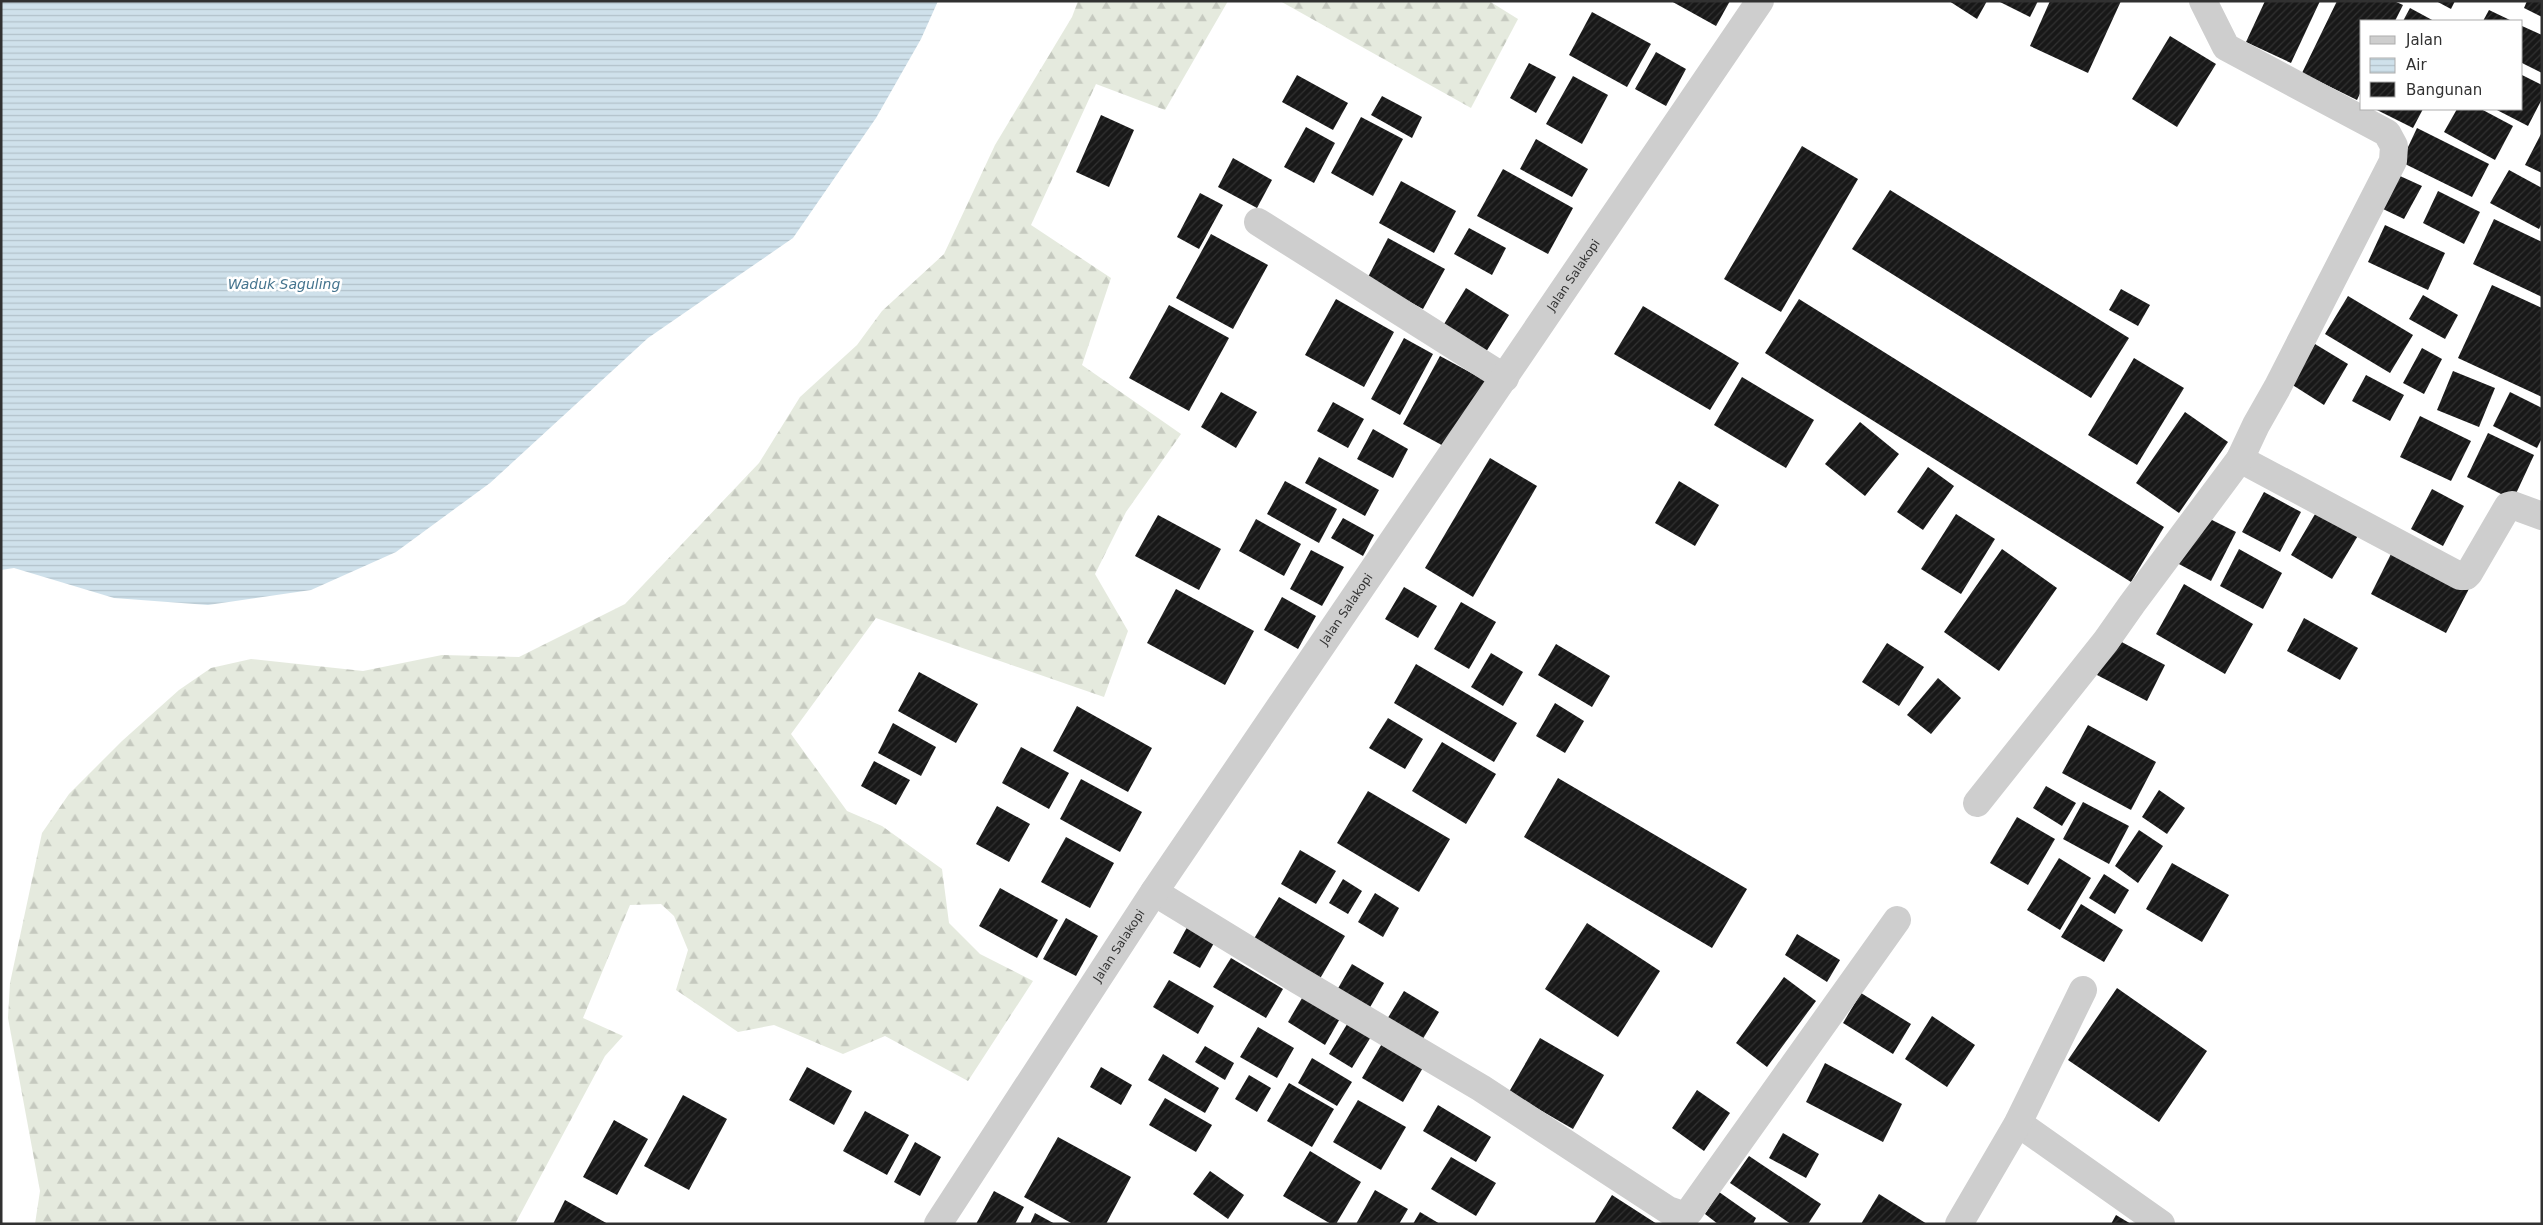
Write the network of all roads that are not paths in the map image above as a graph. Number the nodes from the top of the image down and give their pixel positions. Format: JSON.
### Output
{"nodes":[{"id":1,"x":1760,"y":1,"type":"edge"},
{"id":2,"x":2203,"y":1,"type":"edge"},
{"id":3,"x":1258,"y":222,"type":"dead end"},
{"id":4,"x":1505,"y":378,"type":"junction"},
{"id":5,"x":2240,"y":460,"type":"junction"},
{"id":6,"x":2542,"y":516,"type":"edge"},
{"id":7,"x":1977,"y":803,"type":"dead end"},
{"id":8,"x":1154,"y":892,"type":"junction"},
{"id":9,"x":1897,"y":920,"type":"dead end"},
{"id":10,"x":2083,"y":990,"type":"dead end"},
{"id":11,"x":2018,"y":1123,"type":"junction"},
{"id":12,"x":938,"y":1224,"type":"edge"},
{"id":13,"x":1959,"y":1224,"type":"edge"},
{"id":14,"x":2161,"y":1224,"type":"edge"}],
"edges":[{"from":1,"to":4,"type":"street","name":"Jalan Salakopi"},
{"from":2,"to":5,"type":"street"},
{"from":3,"to":4,"type":"street"},
{"from":4,"to":8,"type":"street","name":"Jalan Salakopi"},
{"from":5,"to":6,"type":"street"},
{"from":5,"to":7,"type":"street"},
{"from":8,"to":9,"type":"street"},
{"from":8,"to":12,"type":"street","name":"Jalan Salakopi"},
{"from":10,"to":11,"type":"street"},
{"from":11,"to":13,"type":"street"},
{"from":11,"to":14,"type":"street"}]}
